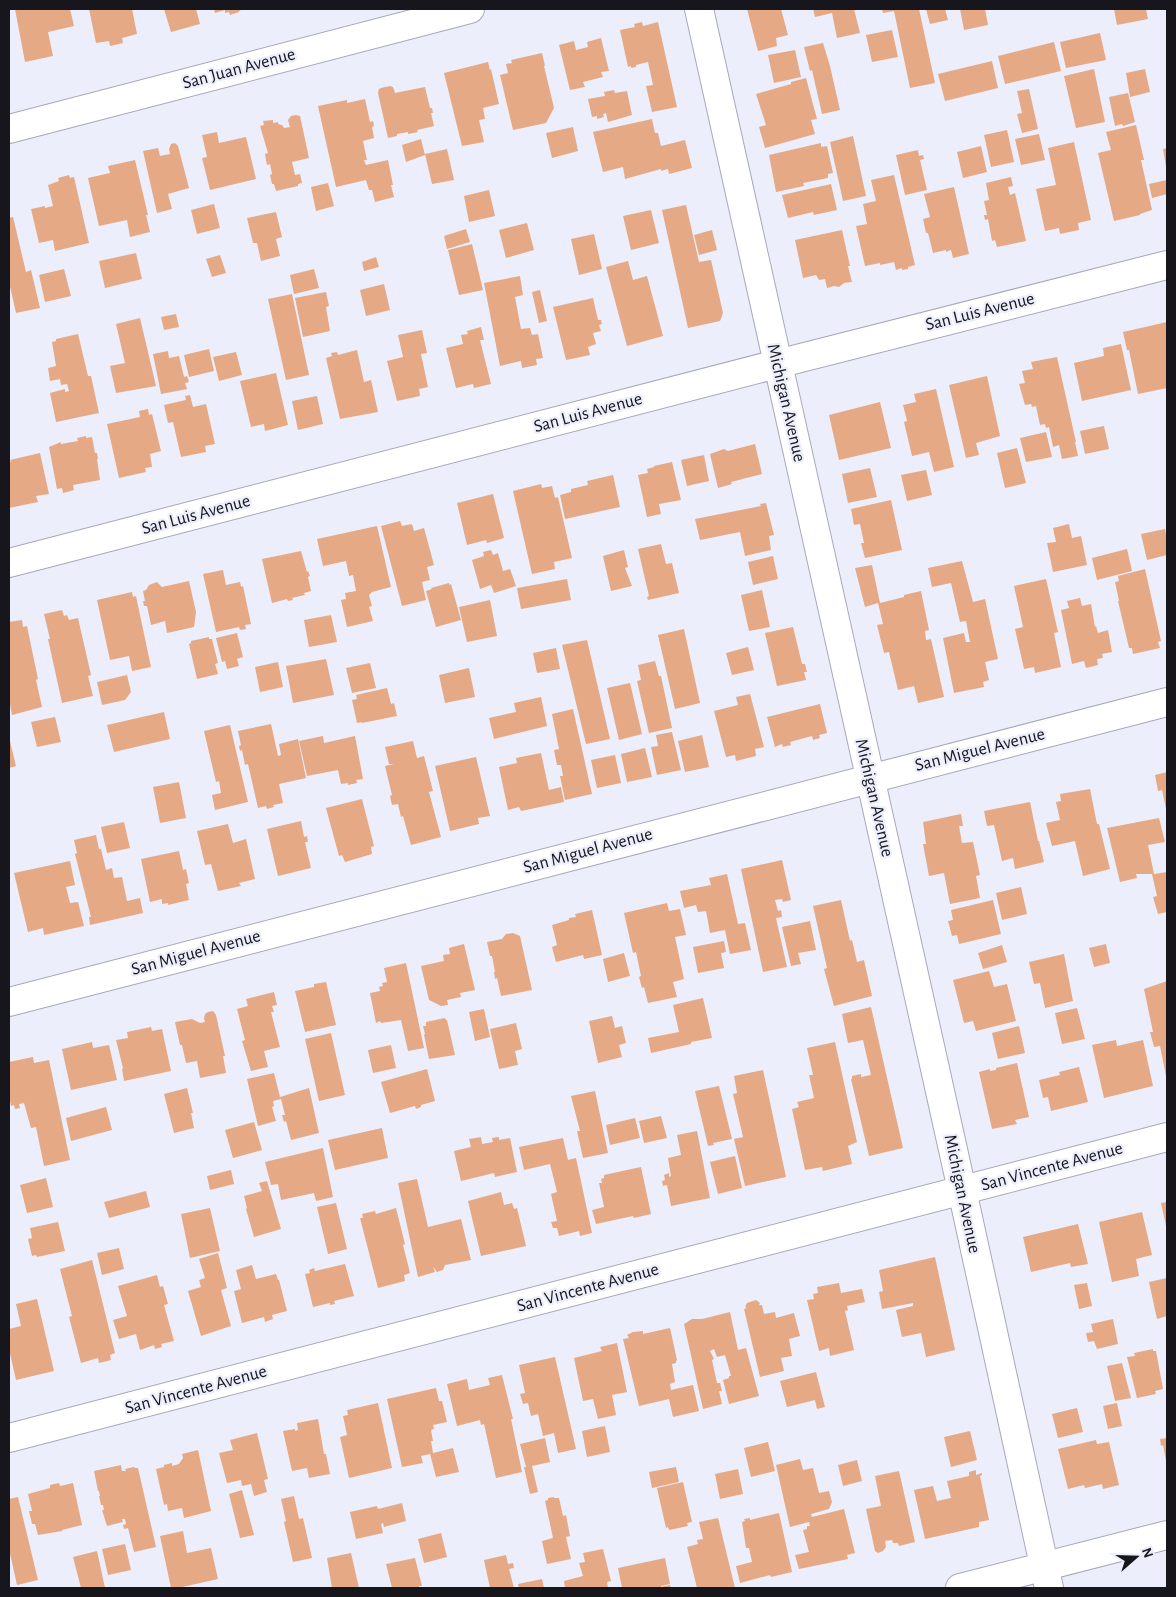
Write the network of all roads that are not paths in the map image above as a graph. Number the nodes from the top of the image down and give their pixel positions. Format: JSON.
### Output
{"nodes":[{"id":1,"x":470,"y":9,"type":"edge"},
{"id":2,"x":699,"y":9,"type":"edge"},
{"id":3,"x":9,"y":129,"type":"edge"},
{"id":4,"x":1167,"y":265,"type":"edge"},
{"id":5,"x":777,"y":364,"type":"junction"},
{"id":6,"x":9,"y":563,"type":"edge"},
{"id":7,"x":1167,"y":702,"type":"edge"},
{"id":8,"x":869,"y":778,"type":"junction"},
{"id":9,"x":9,"y":1002,"type":"edge"},
{"id":10,"x":1167,"y":1137,"type":"edge"},
{"id":11,"x":962,"y":1190,"type":"junction"},
{"id":12,"x":9,"y":1438,"type":"edge"},
{"id":13,"x":1167,"y":1534,"type":"edge"},
{"id":14,"x":1046,"y":1577,"type":"edge"},
{"id":15,"x":960,"y":1588,"type":"edge"}],
"edges":[{"from":1,"to":3,"type":"street","name":"San Juan Avenue"},
{"from":2,"to":5,"type":"street","name":"Michigan Avenue"},
{"from":4,"to":5,"type":"street","name":"San Luis Avenue"},
{"from":5,"to":6,"type":"street","name":"San Luis Avenue"},
{"from":5,"to":8,"type":"street","name":"Michigan Avenue"},
{"from":7,"to":8,"type":"street","name":"San Miguel Avenue"},
{"from":8,"to":9,"type":"street","name":"San Miguel Avenue"},
{"from":8,"to":11,"type":"street","name":"Michigan Avenue"},
{"from":10,"to":11,"type":"street","name":"San Vincente Avenue"},
{"from":11,"to":12,"type":"street","name":"San Vincente Avenue"},
{"from":11,"to":14,"type":"street","name":"Michigan Avenue"},
{"from":13,"to":14,"type":"street"},
{"from":14,"to":15,"type":"street"}]}
